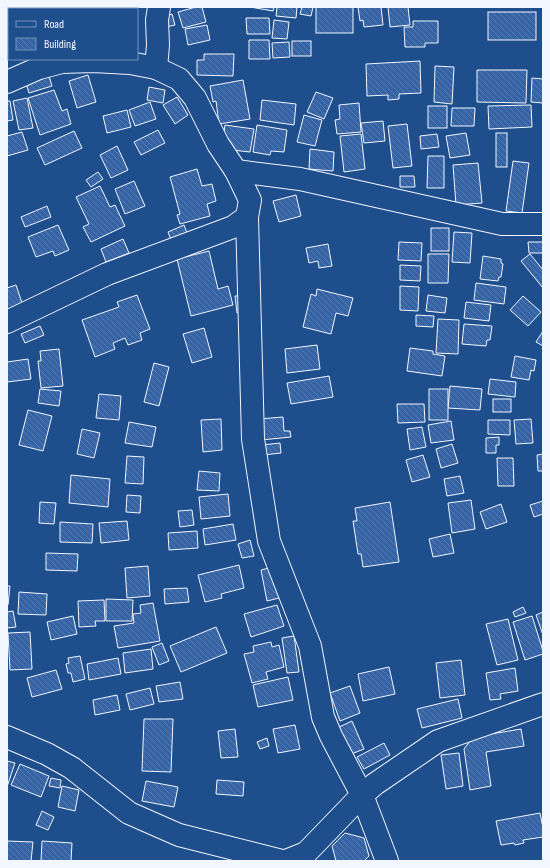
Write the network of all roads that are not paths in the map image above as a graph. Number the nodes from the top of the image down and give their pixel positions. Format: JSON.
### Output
{"nodes":[{"id":1,"x":158,"y":7,"type":"edge"},
{"id":2,"x":156,"y":68,"type":"junction"},
{"id":3,"x":7,"y":82,"type":"edge"},
{"id":4,"x":236,"y":171,"type":"junction"},
{"id":5,"x":247,"y":216,"type":"junction"},
{"id":6,"x":543,"y":224,"type":"edge"},
{"id":7,"x":7,"y":322,"type":"edge"},
{"id":8,"x":543,"y":704,"type":"edge"},
{"id":9,"x":7,"y":737,"type":"edge"},
{"id":10,"x":362,"y":795,"type":"junction"},
{"id":11,"x":282,"y":861,"type":"edge"},
{"id":12,"x":286,"y":861,"type":"edge"},
{"id":13,"x":388,"y":861,"type":"edge"}],
"edges":[{"from":1,"to":2,"type":"street"},
{"from":2,"to":3,"type":"street"},
{"from":2,"to":4,"type":"street"},
{"from":4,"to":5,"type":"street"},
{"from":4,"to":6,"type":"street"},
{"from":5,"to":7,"type":"street"},
{"from":5,"to":10,"type":"street"},
{"from":8,"to":10,"type":"street"},
{"from":9,"to":11,"type":"street"},
{"from":10,"to":12,"type":"street"},
{"from":10,"to":13,"type":"street"}]}
